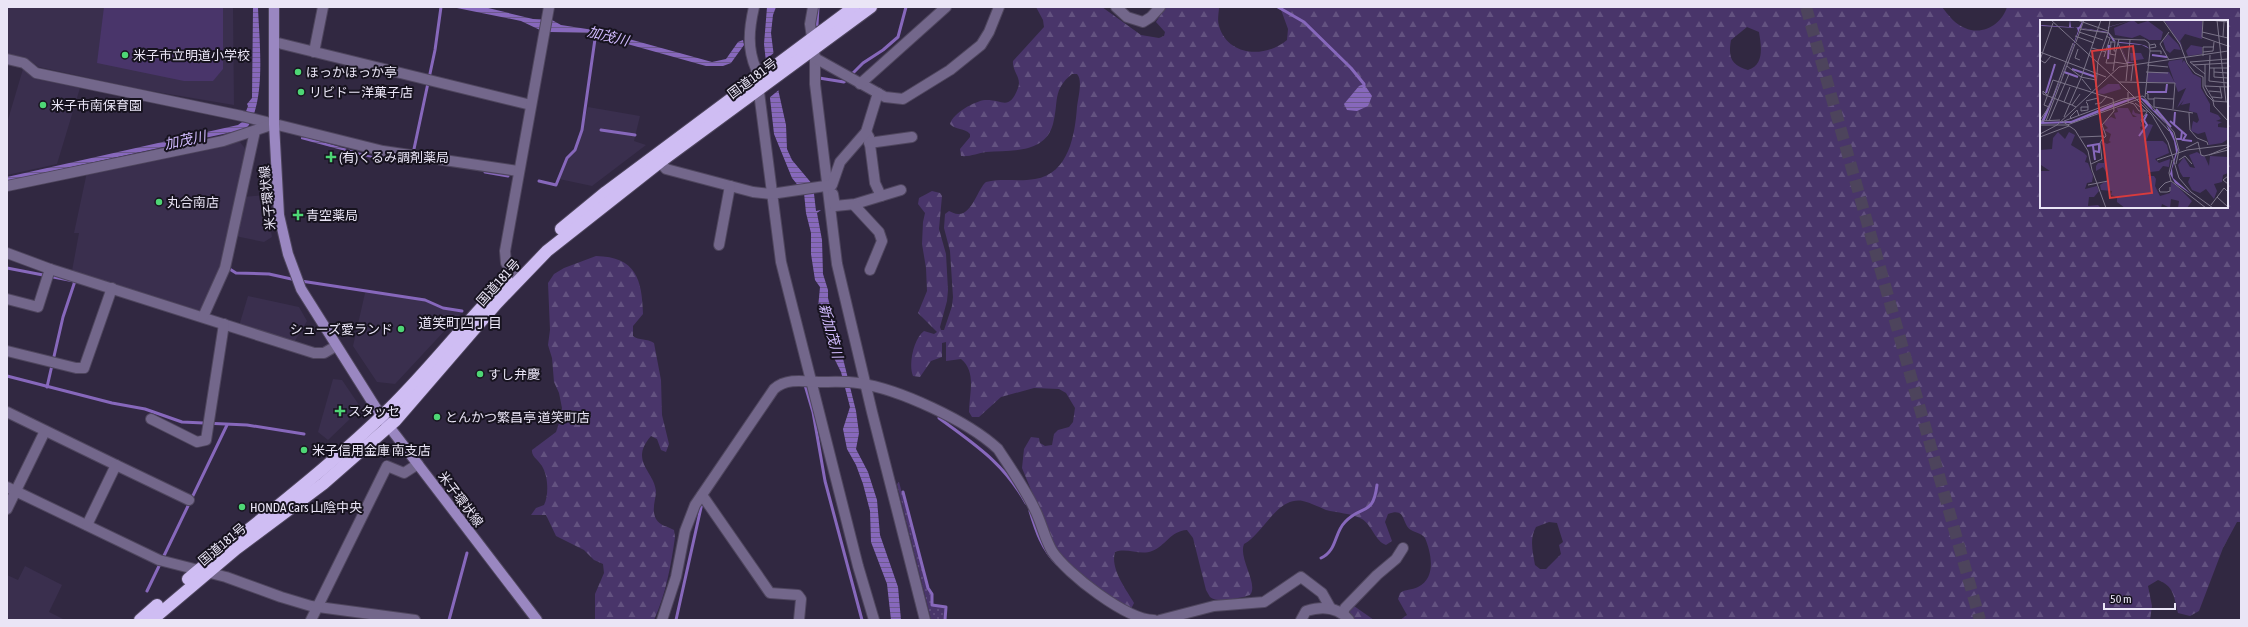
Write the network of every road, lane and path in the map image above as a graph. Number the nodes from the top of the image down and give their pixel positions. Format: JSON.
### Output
{"nodes":[{"id":1,"x":274,"y":7,"type":"edge"},
{"id":2,"x":323,"y":7,"type":"edge"},
{"id":3,"x":549,"y":7,"type":"edge"},
{"id":4,"x":754,"y":7,"type":"edge"},
{"id":5,"x":813,"y":7,"type":"edge"},
{"id":6,"x":854,"y":7,"type":"edge"},
{"id":7,"x":871,"y":7,"type":"edge"},
{"id":8,"x":946,"y":7,"type":"edge"},
{"id":9,"x":999,"y":7,"type":"edge"},
{"id":10,"x":1116,"y":7,"type":"edge"},
{"id":11,"x":1160,"y":7,"type":"edge"},
{"id":12,"x":274,"y":42,"type":"junction"},
{"id":13,"x":814,"y":48,"type":"junction"},
{"id":14,"x":314,"y":52,"type":"junction"},
{"id":15,"x":7,"y":59,"type":"edge"},
{"id":16,"x":760,"y":82,"type":"junction"},
{"id":17,"x":860,"y":84,"type":"junction"},
{"id":18,"x":878,"y":93,"type":"junction"},
{"id":19,"x":531,"y":104,"type":"junction"},
{"id":20,"x":274,"y":124,"type":"junction"},
{"id":21,"x":254,"y":131,"type":"junction"},
{"id":22,"x":866,"y":132,"type":"junction"},
{"id":23,"x":912,"y":137,"type":"dead end"},
{"id":24,"x":870,"y":143,"type":"junction"},
{"id":25,"x":657,"y":159,"type":"junction"},
{"id":26,"x":518,"y":171,"type":"junction"},
{"id":27,"x":7,"y":186,"type":"edge"},
{"id":28,"x":730,"y":186,"type":"junction"},
{"id":29,"x":827,"y":186,"type":"junction"},
{"id":30,"x":902,"y":190,"type":"dead end"},
{"id":31,"x":773,"y":193,"type":"junction"},
{"id":32,"x":881,"y":196,"type":"junction"},
{"id":33,"x":854,"y":204,"type":"junction"},
{"id":34,"x":719,"y":245,"type":"dead end"},
{"id":35,"x":7,"y":253,"type":"edge"},
{"id":36,"x":50,"y":268,"type":"junction"},
{"id":37,"x":870,"y":270,"type":"dead end"},
{"id":38,"x":516,"y":278,"type":"junction"},
{"id":39,"x":112,"y":288,"type":"junction"},
{"id":40,"x":7,"y":299,"type":"edge"},
{"id":41,"x":203,"y":317,"type":"junction"},
{"id":42,"x":224,"y":324,"type":"junction"},
{"id":43,"x":336,"y":346,"type":"junction"},
{"id":44,"x":7,"y":351,"type":"edge"},
{"id":45,"x":815,"y":382,"type":"junction"},
{"id":46,"x":862,"y":384,"type":"junction"},
{"id":47,"x":7,"y":412,"type":"edge"},
{"id":48,"x":381,"y":416,"type":"junction"},
{"id":49,"x":151,"y":419,"type":"dead end"},
{"id":50,"x":388,"y":426,"type":"junction"},
{"id":51,"x":45,"y":431,"type":"junction"},
{"id":52,"x":418,"y":464,"type":"junction"},
{"id":53,"x":116,"y":465,"type":"junction"},
{"id":54,"x":11,"y":489,"type":"edge"},
{"id":55,"x":702,"y":495,"type":"junction"},
{"id":56,"x":189,"y":500,"type":"dead end"},
{"id":57,"x":7,"y":509,"type":"edge"},
{"id":58,"x":87,"y":525,"type":"junction"},
{"id":59,"x":1403,"y":548,"type":"dead end"},
{"id":60,"x":203,"y":572,"type":"junction"},
{"id":61,"x":318,"y":606,"type":"junction"},
{"id":62,"x":1331,"y":609,"type":"junction"},
{"id":63,"x":1346,"y":616,"type":"edge"},
{"id":64,"x":140,"y":620,"type":"edge"},
{"id":65,"x":152,"y":620,"type":"edge"},
{"id":66,"x":311,"y":620,"type":"edge"},
{"id":67,"x":414,"y":620,"type":"edge"},
{"id":68,"x":537,"y":620,"type":"edge"},
{"id":69,"x":662,"y":620,"type":"edge"},
{"id":70,"x":799,"y":620,"type":"edge"},
{"id":71,"x":874,"y":620,"type":"edge"},
{"id":72,"x":925,"y":620,"type":"edge"},
{"id":73,"x":1154,"y":620,"type":"edge"},
{"id":74,"x":1160,"y":620,"type":"edge"},
{"id":75,"x":1301,"y":620,"type":"edge"}],
"edges":[{"from":1,"to":12,"type":"main road","name":"米子環状線"},
{"from":2,"to":14,"type":"street"},
{"from":3,"to":19,"type":"street"},
{"from":4,"to":16,"type":"street"},
{"from":5,"to":13,"type":"street"},
{"from":6,"to":13,"type":"highway","name":"国道181号"},
{"from":7,"to":13,"type":"highway","name":"国道181号"},
{"from":8,"to":17,"type":"street"},
{"from":9,"to":18,"type":"street"},
{"from":10,"to":11,"type":"street"},
{"from":12,"to":14,"type":"street"},
{"from":12,"to":20,"type":"main road","name":"米子環状線"},
{"from":13,"to":16,"type":"highway","name":"国道181号"},
{"from":13,"to":17,"type":"street"},
{"from":13,"to":29,"type":"street"},
{"from":14,"to":19,"type":"street"},
{"from":15,"to":20,"type":"street"},
{"from":16,"to":25,"type":"highway","name":"国道181号"},
{"from":16,"to":31,"type":"street"},
{"from":17,"to":18,"type":"street"},
{"from":18,"to":22,"type":"street"},
{"from":19,"to":26,"type":"street"},
{"from":20,"to":21,"type":"street"},
{"from":20,"to":26,"type":"street"},
{"from":20,"to":43,"type":"main road","name":"米子環状線"},
{"from":21,"to":27,"type":"street"},
{"from":21,"to":41,"type":"street"},
{"from":22,"to":24,"type":"street"},
{"from":22,"to":29,"type":"street"},
{"from":23,"to":24,"type":"street"},
{"from":24,"to":32,"type":"street"},
{"from":25,"to":28,"type":"street"},
{"from":25,"to":38,"type":"highway","name":"国道181号"},
{"from":26,"to":38,"type":"street"},
{"from":28,"to":31,"type":"street"},
{"from":28,"to":34,"type":"street"},
{"from":29,"to":31,"type":"street"},
{"from":29,"to":33,"type":"street"},
{"from":29,"to":46,"type":"street"},
{"from":30,"to":32,"type":"street"},
{"from":31,"to":45,"type":"street"},
{"from":32,"to":33,"type":"street"},
{"from":33,"to":37,"type":"street"},
{"from":35,"to":36,"type":"street"},
{"from":36,"to":39,"type":"street"},
{"from":36,"to":40,"type":"street"},
{"from":38,"to":48,"type":"highway","name":"国道181号"},
{"from":38,"to":50,"type":"highway","name":"国道181号"},
{"from":39,"to":41,"type":"street"},
{"from":39,"to":44,"type":"street"},
{"from":41,"to":42,"type":"street"},
{"from":42,"to":43,"type":"street"},
{"from":42,"to":49,"type":"street"},
{"from":43,"to":48,"type":"main road","name":"米子環状線"},
{"from":45,"to":46,"type":"street"},
{"from":45,"to":55,"type":"street"},
{"from":45,"to":71,"type":"street"},
{"from":46,"to":72,"type":"street"},
{"from":46,"to":73,"type":"street"},
{"from":47,"to":51,"type":"street"},
{"from":48,"to":50,"type":"main road","name":"米子環状線"},
{"from":48,"to":60,"type":"highway","name":"国道181号"},
{"from":50,"to":52,"type":"main road","name":"米子環状線"},
{"from":50,"to":60,"type":"highway","name":"国道181号"},
{"from":51,"to":53,"type":"street"},
{"from":51,"to":54,"type":"street"},
{"from":52,"to":61,"type":"street"},
{"from":52,"to":68,"type":"main road","name":"米子環状線"},
{"from":53,"to":56,"type":"street"},
{"from":53,"to":58,"type":"street"},
{"from":54,"to":57,"type":"street"},
{"from":54,"to":58,"type":"street"},
{"from":55,"to":69,"type":"street"},
{"from":55,"to":70,"type":"street"},
{"from":58,"to":60,"type":"street"},
{"from":59,"to":63,"type":"street"},
{"from":60,"to":61,"type":"street"},
{"from":60,"to":64,"type":"highway","name":"国道181号"},
{"from":60,"to":65,"type":"highway","name":"国道181号"},
{"from":61,"to":66,"type":"street"},
{"from":61,"to":67,"type":"street"},
{"from":62,"to":63,"type":"street"},
{"from":62,"to":74,"type":"street"},
{"from":62,"to":75,"type":"street"}]}
